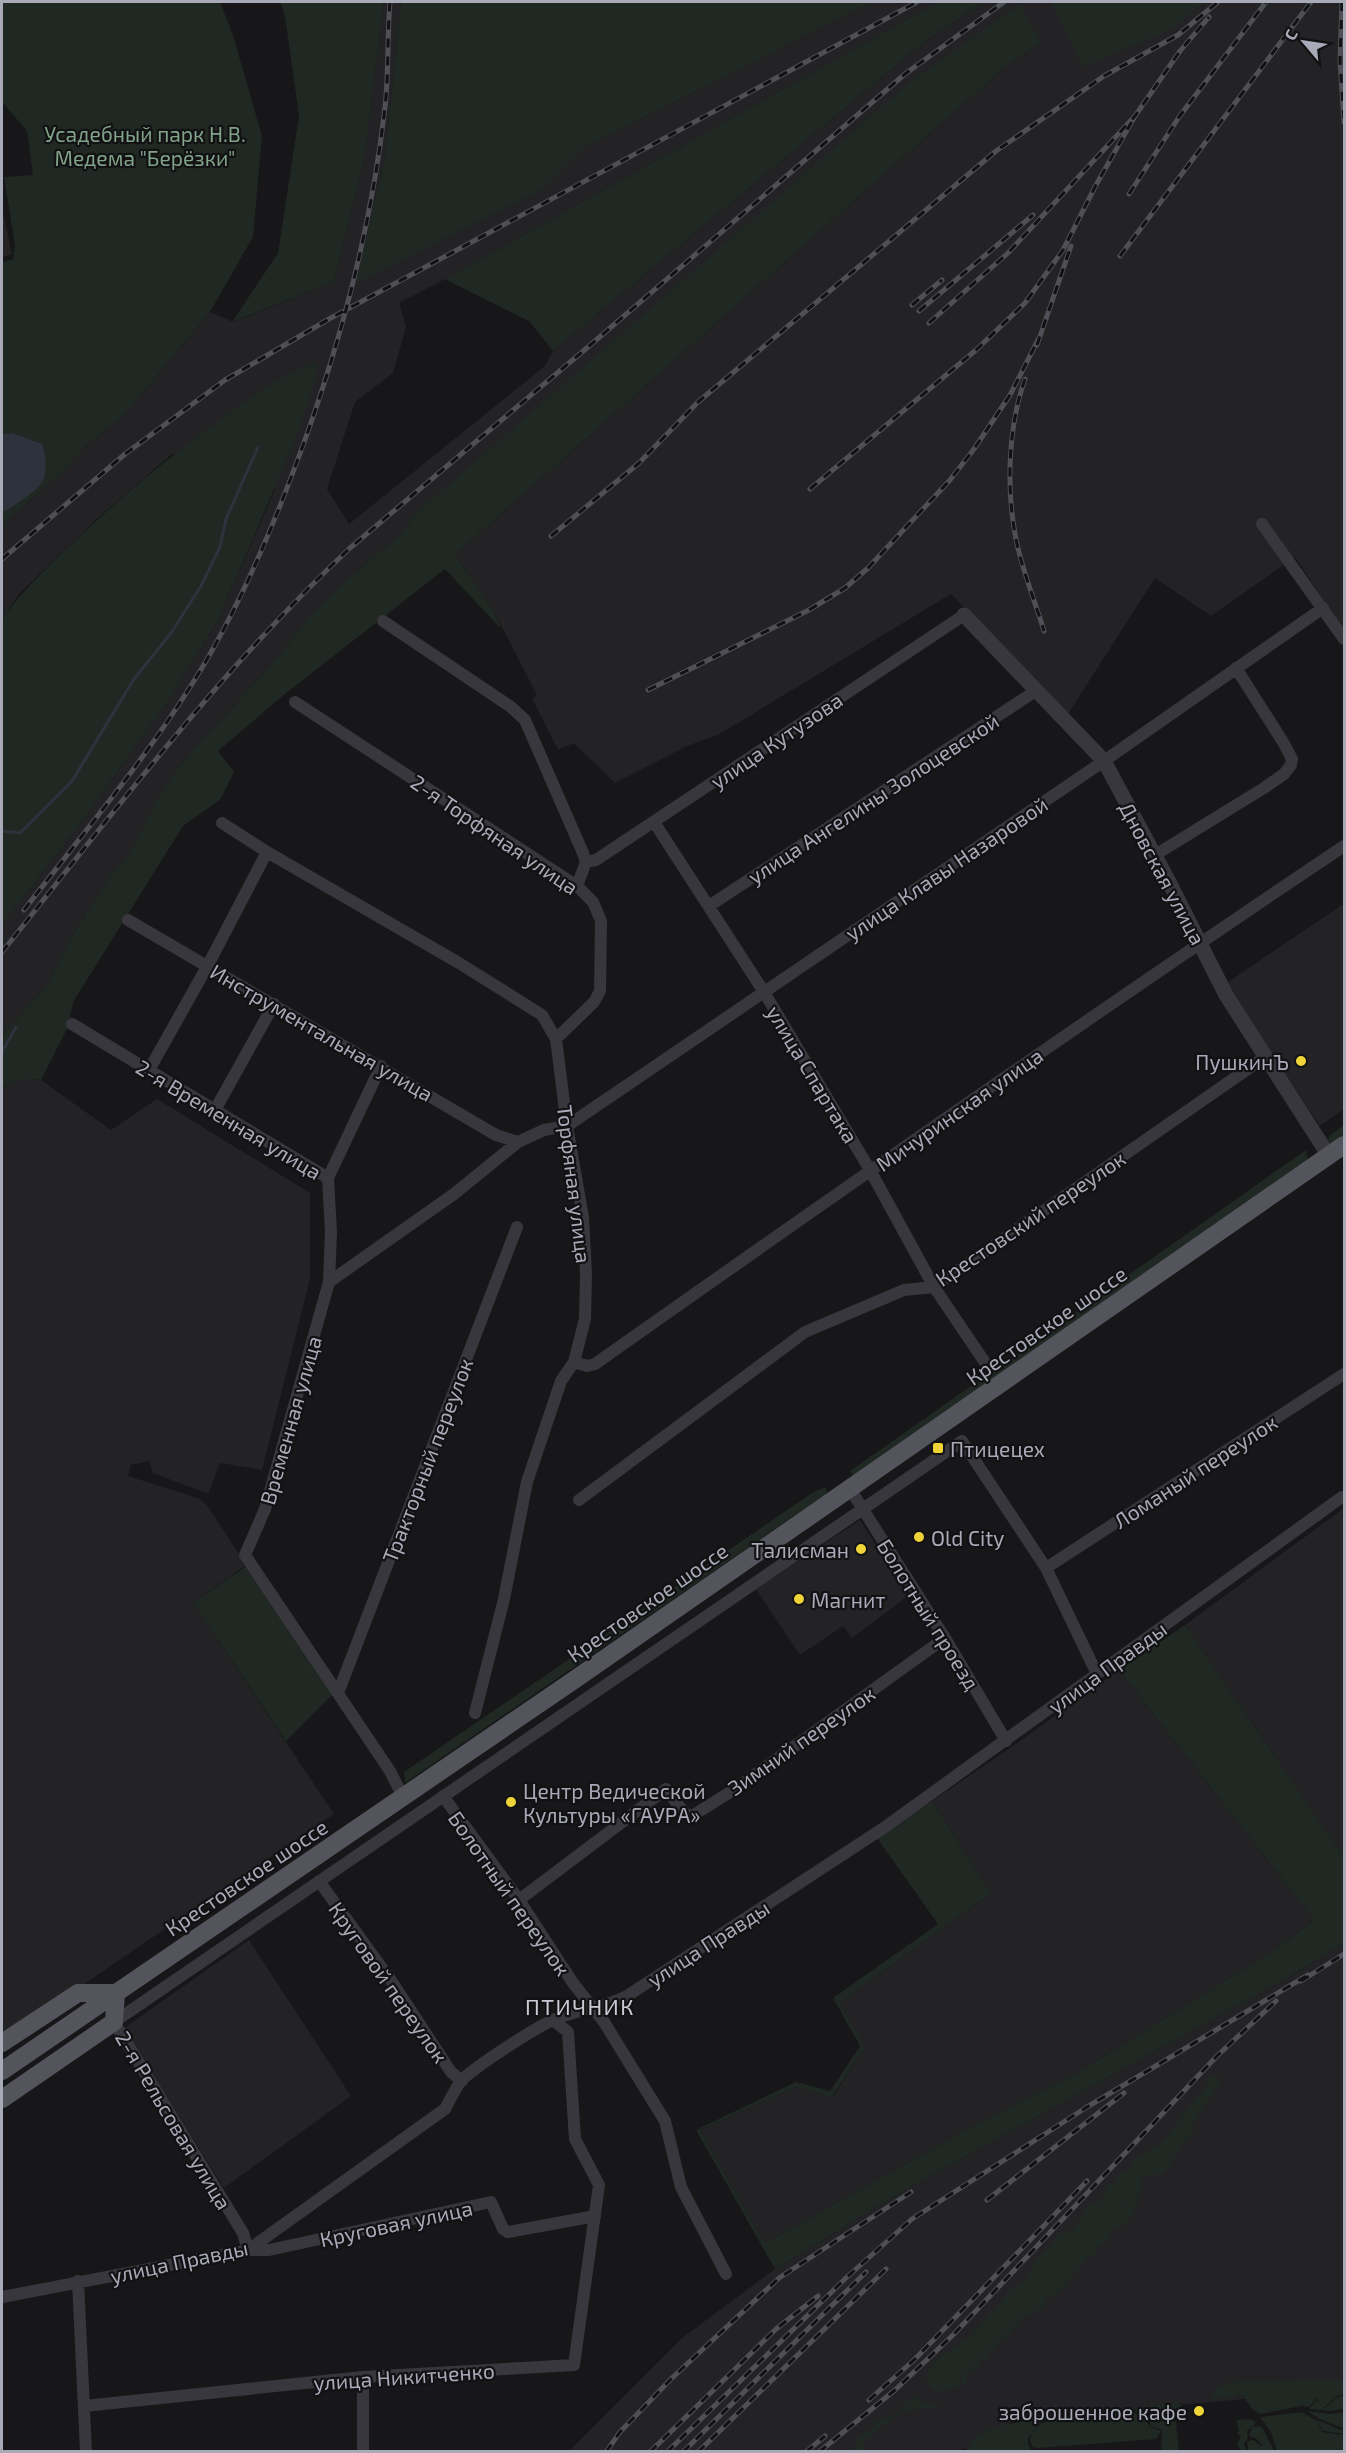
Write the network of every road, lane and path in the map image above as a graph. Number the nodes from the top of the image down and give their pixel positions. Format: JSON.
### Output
{"nodes":[{"id":1,"x":1262,"y":524,"type":"dead end"},
{"id":2,"x":1323,"y":608,"type":"junction"},
{"id":3,"x":964,"y":615,"type":"joint"},
{"id":4,"x":383,"y":621,"type":"dead end"},
{"id":5,"x":1344,"y":639,"type":"edge"},
{"id":6,"x":1236,"y":668,"type":"junction"},
{"id":7,"x":1036,"y":690,"type":"junction"},
{"id":8,"x":295,"y":702,"type":"dead end"},
{"id":9,"x":1104,"y":761,"type":"junction"},
{"id":10,"x":654,"y":822,"type":"junction"},
{"id":11,"x":222,"y":823,"type":"dead end"},
{"id":12,"x":1344,"y":846,"type":"edge"},
{"id":13,"x":267,"y":852,"type":"junction"},
{"id":14,"x":1155,"y":855,"type":"junction"},
{"id":15,"x":586,"y":862,"type":"junction"},
{"id":16,"x":577,"y":886,"type":"junction"},
{"id":17,"x":709,"y":906,"type":"junction"},
{"id":18,"x":128,"y":920,"type":"dead end"},
{"id":19,"x":1200,"y":943,"type":"junction"},
{"id":20,"x":208,"y":965,"type":"junction"},
{"id":21,"x":764,"y":992,"type":"junction"},
{"id":22,"x":274,"y":1004,"type":"junction"},
{"id":23,"x":72,"y":1024,"type":"dead end"},
{"id":24,"x":556,"y":1039,"type":"junction"},
{"id":25,"x":1265,"y":1057,"type":"junction"},
{"id":26,"x":381,"y":1066,"type":"junction"},
{"id":27,"x":149,"y":1070,"type":"junction"},
{"id":28,"x":215,"y":1110,"type":"junction"},
{"id":29,"x":567,"y":1126,"type":"junction"},
{"id":30,"x":518,"y":1142,"type":"junction"},
{"id":31,"x":1344,"y":1145,"type":"edge"},
{"id":32,"x":1329,"y":1156,"type":"junction"},
{"id":33,"x":870,"y":1170,"type":"junction"},
{"id":34,"x":328,"y":1178,"type":"junction"},
{"id":35,"x":517,"y":1227,"type":"dead end"},
{"id":36,"x":329,"y":1282,"type":"junction"},
{"id":37,"x":934,"y":1287,"type":"junction"},
{"id":38,"x":984,"y":1361,"type":"dead end"},
{"id":39,"x":574,"y":1362,"type":"junction"},
{"id":40,"x":1344,"y":1374,"type":"edge"},
{"id":41,"x":850,"y":1489,"type":"junction"},
{"id":42,"x":1342,"y":1497,"type":"dead end"},
{"id":43,"x":579,"y":1500,"type":"dead end"},
{"id":44,"x":864,"y":1509,"type":"junction"},
{"id":45,"x":1046,"y":1568,"type":"junction"},
{"id":46,"x":945,"y":1638,"type":"junction"},
{"id":47,"x":1096,"y":1674,"type":"junction"},
{"id":48,"x":338,"y":1693,"type":"junction"},
{"id":49,"x":475,"y":1713,"type":"dead end"},
{"id":50,"x":1006,"y":1741,"type":"junction"},
{"id":51,"x":443,"y":1796,"type":"junction"},
{"id":52,"x":403,"y":1797,"type":"junction"},
{"id":53,"x":319,"y":1881,"type":"junction"},
{"id":54,"x":519,"y":1900,"type":"junction"},
{"id":55,"x":116,"y":1993,"type":"junction"},
{"id":56,"x":591,"y":2008,"type":"junction"},
{"id":57,"x":553,"y":2020,"type":"junction"},
{"id":58,"x":114,"y":2022,"type":"junction"},
{"id":59,"x":2,"y":2043,"type":"edge"},
{"id":60,"x":2,"y":2071,"type":"edge"},
{"id":61,"x":462,"y":2081,"type":"junction"},
{"id":62,"x":2,"y":2099,"type":"edge"},
{"id":63,"x":595,"y":2216,"type":"junction"},
{"id":64,"x":248,"y":2250,"type":"junction"},
{"id":65,"x":726,"y":2274,"type":"dead end"},
{"id":66,"x":78,"y":2282,"type":"junction"},
{"id":67,"x":2,"y":2297,"type":"edge"},
{"id":68,"x":363,"y":2377,"type":"junction"},
{"id":69,"x":84,"y":2406,"type":"junction"},
{"id":70,"x":86,"y":2451,"type":"edge"},
{"id":71,"x":363,"y":2451,"type":"edge"}],
"edges":[{"from":1,"to":2,"type":"street"},
{"from":2,"to":5,"type":"street"},
{"from":2,"to":6,"type":"street","name":"улица Клавы Назаровой"},
{"from":3,"to":7,"type":"street","name":"Дновская улица"},
{"from":3,"to":10,"type":"street","name":"улица Кутузова"},
{"from":4,"to":15,"type":"street"},
{"from":6,"to":9,"type":"street","name":"улица Клавы Назаровой"},
{"from":6,"to":14,"type":"street"},
{"from":7,"to":9,"type":"street","name":"Дновская улица"},
{"from":7,"to":17,"type":"street","name":"улица Ангелины Золоцевской"},
{"from":8,"to":16,"type":"street","name":"2-я Торфяная улица"},
{"from":9,"to":14,"type":"street","name":"Дновская улица"},
{"from":9,"to":21,"type":"street","name":"улица Клавы Назаровой"},
{"from":10,"to":15,"type":"street","name":"улица Кутузова"},
{"from":10,"to":17,"type":"street","name":"улица Спартака"},
{"from":11,"to":13,"type":"street","name":"Торфяная улица"},
{"from":12,"to":19,"type":"street","name":"Мичуринская улица"},
{"from":13,"to":20,"type":"street"},
{"from":13,"to":24,"type":"street","name":"Торфяная улица"},
{"from":14,"to":19,"type":"street","name":"Дновская улица"},
{"from":15,"to":16,"type":"street"},
{"from":16,"to":24,"type":"street","name":"2-я Торфяная улица"},
{"from":17,"to":21,"type":"street","name":"улица Спартака"},
{"from":18,"to":20,"type":"street","name":"Инструментальная улица"},
{"from":19,"to":25,"type":"street","name":"Дновская улица"},
{"from":19,"to":33,"type":"street","name":"Мичуринская улица"},
{"from":20,"to":22,"type":"street","name":"Инструментальная улица"},
{"from":20,"to":27,"type":"street"},
{"from":21,"to":29,"type":"street","name":"улица Клавы Назаровой"},
{"from":21,"to":33,"type":"street","name":"улица Спартака"},
{"from":22,"to":26,"type":"street","name":"Инструментальная улица"},
{"from":22,"to":28,"type":"street"},
{"from":23,"to":27,"type":"street","name":"2-я Временная улица"},
{"from":24,"to":29,"type":"street","name":"Торфяная улица"},
{"from":25,"to":32,"type":"street","name":"Дновская улица"},
{"from":25,"to":37,"type":"street","name":"Крестовский переулок"},
{"from":26,"to":30,"type":"street","name":"Инструментальная улица"},
{"from":26,"to":34,"type":"street"},
{"from":27,"to":28,"type":"street","name":"2-я Временная улица"},
{"from":28,"to":34,"type":"street","name":"2-я Временная улица"},
{"from":29,"to":30,"type":"street"},
{"from":29,"to":39,"type":"street","name":"Торфяная улица"},
{"from":30,"to":36,"type":"street"},
{"from":31,"to":32,"type":"main road","name":"Крестовское шоссе"},
{"from":32,"to":41,"type":"main road","name":"Крестовское шоссе"},
{"from":33,"to":37,"type":"street","name":"улица Спартака"},
{"from":33,"to":39,"type":"street","name":"Мичуринская улица"},
{"from":34,"to":36,"type":"street","name":"2-я Временная улица"},
{"from":35,"to":48,"type":"street","name":"Тракторный переулок"},
{"from":36,"to":48,"type":"street","name":"Временная улица"},
{"from":37,"to":38,"type":"street","name":"улица Спартака"},
{"from":37,"to":43,"type":"street","name":"Крестовский переулок"},
{"from":39,"to":49,"type":"street","name":"Торфяная улица"},
{"from":40,"to":45,"type":"street","name":"Ломаный переулок"},
{"from":41,"to":44,"type":"street","name":"Болотный проезд"},
{"from":41,"to":52,"type":"main road","name":"Крестовское шоссе"},
{"from":42,"to":47,"type":"street","name":"улица Правды"},
{"from":44,"to":45,"type":"street"},
{"from":44,"to":46,"type":"street","name":"Болотный проезд"},
{"from":44,"to":51,"type":"street"},
{"from":45,"to":47,"type":"street"},
{"from":46,"to":50,"type":"street","name":"Болотный проезд"},
{"from":46,"to":54,"type":"street","name":"Зимний переулок"},
{"from":47,"to":50,"type":"street","name":"улица Правды"},
{"from":48,"to":52,"type":"street","name":"Временная улица"},
{"from":50,"to":56,"type":"street","name":"улица Правды"},
{"from":51,"to":53,"type":"street"},
{"from":51,"to":54,"type":"street","name":"Болотный переулок"},
{"from":52,"to":55,"type":"main road","name":"Крестовское шоссе"},
{"from":53,"to":58,"type":"street"},
{"from":53,"to":61,"type":"street","name":"Круговой переулок"},
{"from":54,"to":56,"type":"street","name":"Болотный переулок"},
{"from":55,"to":58,"type":"main road"},
{"from":55,"to":59,"type":"main road"},
{"from":55,"to":60,"type":"main road","name":"Крестовское шоссе"},
{"from":56,"to":57,"type":"street","name":"улица Правды"},
{"from":56,"to":65,"type":"street","name":"Болотный переулок"},
{"from":57,"to":61,"type":"street","name":"улица Правды"},
{"from":57,"to":63,"type":"street"},
{"from":58,"to":62,"type":"main road"},
{"from":58,"to":64,"type":"street","name":"2-я Рельсовая улица"},
{"from":61,"to":64,"type":"street","name":"улица Правды"},
{"from":63,"to":64,"type":"street","name":"Круговая улица"},
{"from":63,"to":68,"type":"street","name":"улица Никитченко"},
{"from":64,"to":66,"type":"street","name":"улица Правды"},
{"from":66,"to":67,"type":"street","name":"улица Правды"},
{"from":66,"to":69,"type":"street"},
{"from":68,"to":69,"type":"street","name":"улица Никитченко"},
{"from":68,"to":71,"type":"street"},
{"from":69,"to":70,"type":"street"}]}
